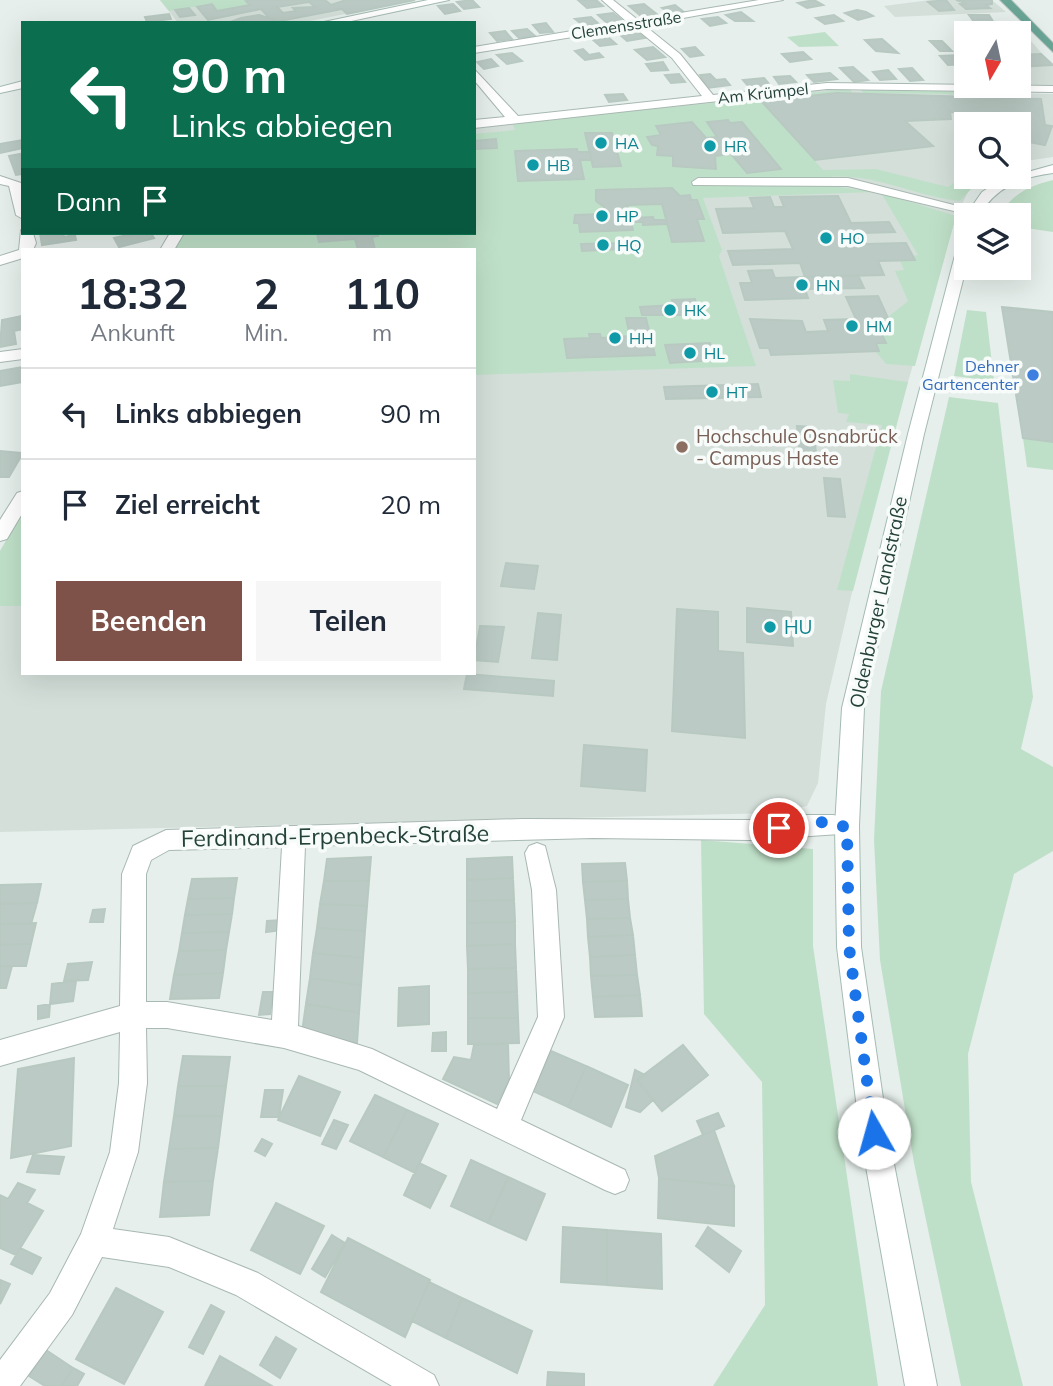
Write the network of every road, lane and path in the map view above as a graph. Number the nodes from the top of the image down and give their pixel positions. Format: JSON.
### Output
{"nodes":[{"id":1,"x":444,"y":0,"type":"edge"},
{"id":2,"x":607,"y":0,"type":"edge"},
{"id":3,"x":778,"y":0,"type":"edge"},
{"id":4,"x":1005,"y":0,"type":"edge"},
{"id":5,"x":421,"y":5,"type":"junction"},
{"id":6,"x":335,"y":21,"type":"edge"},
{"id":7,"x":349,"y":21,"type":"edge"},
{"id":8,"x":637,"y":24,"type":"junction"},
{"id":9,"x":1053,"y":49,"type":"edge"},
{"id":10,"x":476,"y":50,"type":"edge"},
{"id":11,"x":476,"y":74,"type":"edge"},
{"id":12,"x":21,"y":85,"type":"edge"},
{"id":13,"x":1053,"y":89,"type":"edge"},
{"id":14,"x":0,"y":90,"type":"edge"},
{"id":15,"x":710,"y":98,"type":"junction"},
{"id":16,"x":517,"y":120,"type":"junction"},
{"id":17,"x":476,"y":124,"type":"edge"},
{"id":18,"x":1053,"y":169,"type":"edge"},
{"id":19,"x":0,"y":180,"type":"edge"},
{"id":20,"x":698,"y":182,"type":"dead end"},
{"id":21,"x":982,"y":203,"type":"edge"},
{"id":22,"x":21,"y":207,"type":"edge"},
{"id":23,"x":954,"y":209,"type":"edge"},
{"id":24,"x":21,"y":253,"type":"edge"},
{"id":25,"x":0,"y":261,"type":"edge"},
{"id":26,"x":956,"y":280,"type":"edge"},
{"id":27,"x":21,"y":354,"type":"edge"},
{"id":28,"x":0,"y":357,"type":"edge"},
{"id":29,"x":21,"y":501,"type":"edge"},
{"id":30,"x":0,"y":535,"type":"edge"},
{"id":31,"x":847,"y":827,"type":"junction"},
{"id":32,"x":294,"y":837,"type":"junction"},
{"id":33,"x":537,"y":853,"type":"dead end"},
{"id":34,"x":135,"y":1015,"type":"junction"},
{"id":35,"x":284,"y":1035,"type":"junction"},
{"id":36,"x":0,"y":1053,"type":"edge"},
{"id":37,"x":504,"y":1126,"type":"junction"},
{"id":38,"x":615,"y":1180,"type":"dead end"},
{"id":39,"x":94,"y":1241,"type":"junction"},
{"id":40,"x":0,"y":1386,"type":"edge"},
{"id":41,"x":423,"y":1386,"type":"edge"},
{"id":42,"x":921,"y":1386,"type":"edge"}],
"edges":[{"from":1,"to":5,"type":"street"},
{"from":2,"to":8,"type":"street"},
{"from":3,"to":8,"type":"street","name":"Clemensstraße"},
{"from":4,"to":9,"type":"main road"},
{"from":5,"to":6,"type":"street"},
{"from":5,"to":7,"type":"street"},
{"from":8,"to":10,"type":"street","name":"Clemensstraße"},
{"from":8,"to":15,"type":"street"},
{"from":11,"to":16,"type":"street"},
{"from":12,"to":14,"type":"street"},
{"from":13,"to":15,"type":"street","name":"Am Krümpel"},
{"from":15,"to":16,"type":"street","name":"Am Krümpel"},
{"from":16,"to":17,"type":"street","name":"Am Krümpel"},
{"from":18,"to":21,"type":"street"},
{"from":19,"to":22,"type":"street"},
{"from":20,"to":23,"type":"street"},
{"from":24,"to":25,"type":"street"},
{"from":26,"to":31,"type":"street","name":"Oldenburger Landstraße"},
{"from":27,"to":28,"type":"street"},
{"from":29,"to":30,"type":"street"},
{"from":31,"to":32,"type":"street","name":"Ferdinand-Erpenbeck-Straße"},
{"from":31,"to":42,"type":"street","name":"Oldenburger Landstraße"},
{"from":32,"to":34,"type":"street","name":"Ferdinand-Erpenbeck-Straße"},
{"from":32,"to":35,"type":"street"},
{"from":33,"to":37,"type":"street"},
{"from":34,"to":35,"type":"street"},
{"from":34,"to":36,"type":"street"},
{"from":34,"to":39,"type":"street","name":"Ferdinand-Erpenbeck-Straße"},
{"from":35,"to":37,"type":"street"},
{"from":37,"to":38,"type":"street"},
{"from":39,"to":40,"type":"street","name":"Ferdinand-Erpenbeck-Straße"},
{"from":39,"to":41,"type":"street"}]}
